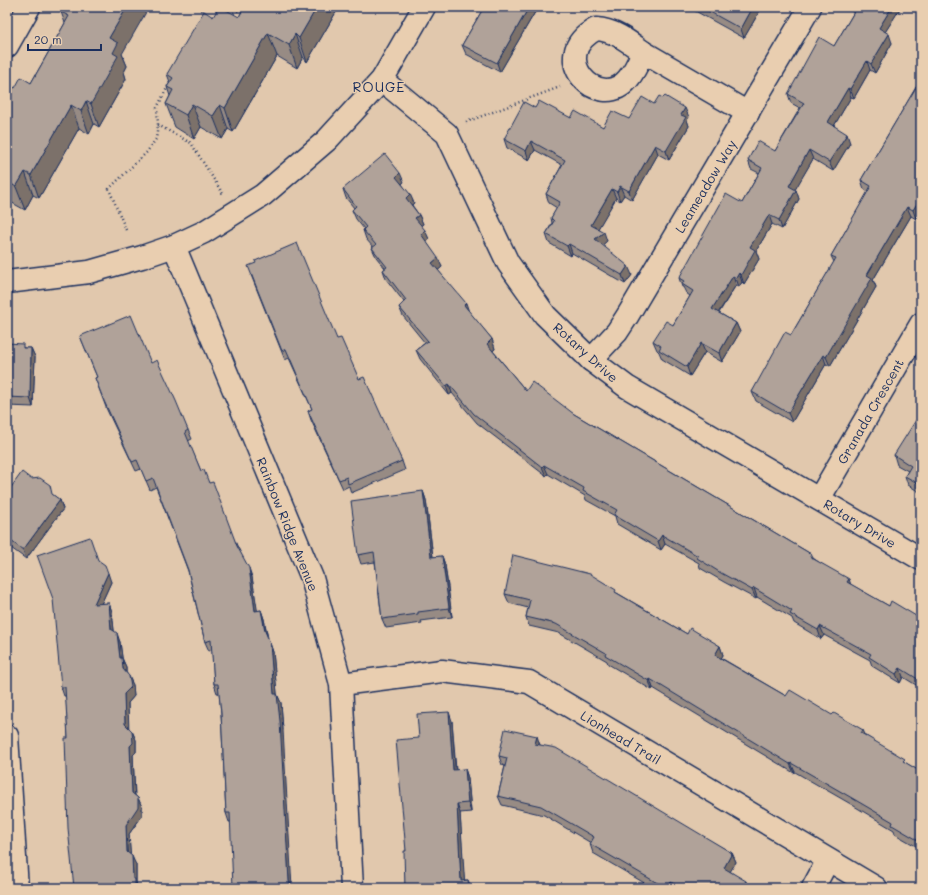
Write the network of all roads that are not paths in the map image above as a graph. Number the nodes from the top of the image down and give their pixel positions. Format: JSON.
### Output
{"nodes":[{"id":1,"x":29,"y":7,"type":"edge"},
{"id":2,"x":424,"y":7,"type":"edge"},
{"id":3,"x":810,"y":7,"type":"edge"},
{"id":4,"x":7,"y":46,"type":"edge"},
{"id":5,"x":643,"y":52,"type":"junction"},
{"id":6,"x":382,"y":80,"type":"junction"},
{"id":7,"x":748,"y":112,"type":"junction"},
{"id":8,"x":174,"y":246,"type":"junction"},
{"id":9,"x":7,"y":282,"type":"edge"},
{"id":10,"x":921,"y":324,"type":"edge"},
{"id":11,"x":591,"y":360,"type":"junction"},
{"id":12,"x":819,"y":498,"type":"junction"},
{"id":13,"x":921,"y":559,"type":"edge"},
{"id":14,"x":341,"y":684,"type":"junction"},
{"id":15,"x":7,"y":736,"type":"edge"},
{"id":16,"x":828,"y":860,"type":"junction"},
{"id":17,"x":17,"y":888,"type":"edge"},
{"id":18,"x":352,"y":888,"type":"edge"},
{"id":19,"x":813,"y":888,"type":"edge"},
{"id":20,"x":876,"y":888,"type":"edge"}],
"edges":[{"from":1,"to":4,"type":"street"},
{"from":2,"to":6,"type":"street"},
{"from":3,"to":7,"type":"street","name":"Leameadow Way"},
{"from":5,"to":5,"type":"street"},
{"from":5,"to":7,"type":"street"},
{"from":6,"to":8,"type":"street"},
{"from":6,"to":11,"type":"street","name":"Rotary Drive"},
{"from":7,"to":11,"type":"street","name":"Leameadow Way"},
{"from":8,"to":9,"type":"street"},
{"from":8,"to":14,"type":"street","name":"Rainbow Ridge Avenue"},
{"from":10,"to":12,"type":"street","name":"Granada Crescent"},
{"from":11,"to":12,"type":"street","name":"Rotary Drive"},
{"from":12,"to":13,"type":"street","name":"Rotary Drive"},
{"from":14,"to":16,"type":"street","name":"Lionhead Trail"},
{"from":14,"to":18,"type":"street","name":"Rainbow Ridge Avenue"},
{"from":15,"to":17,"type":"street"},
{"from":16,"to":19,"type":"street"},
{"from":16,"to":20,"type":"street","name":"Lionhead Trail"}]}
